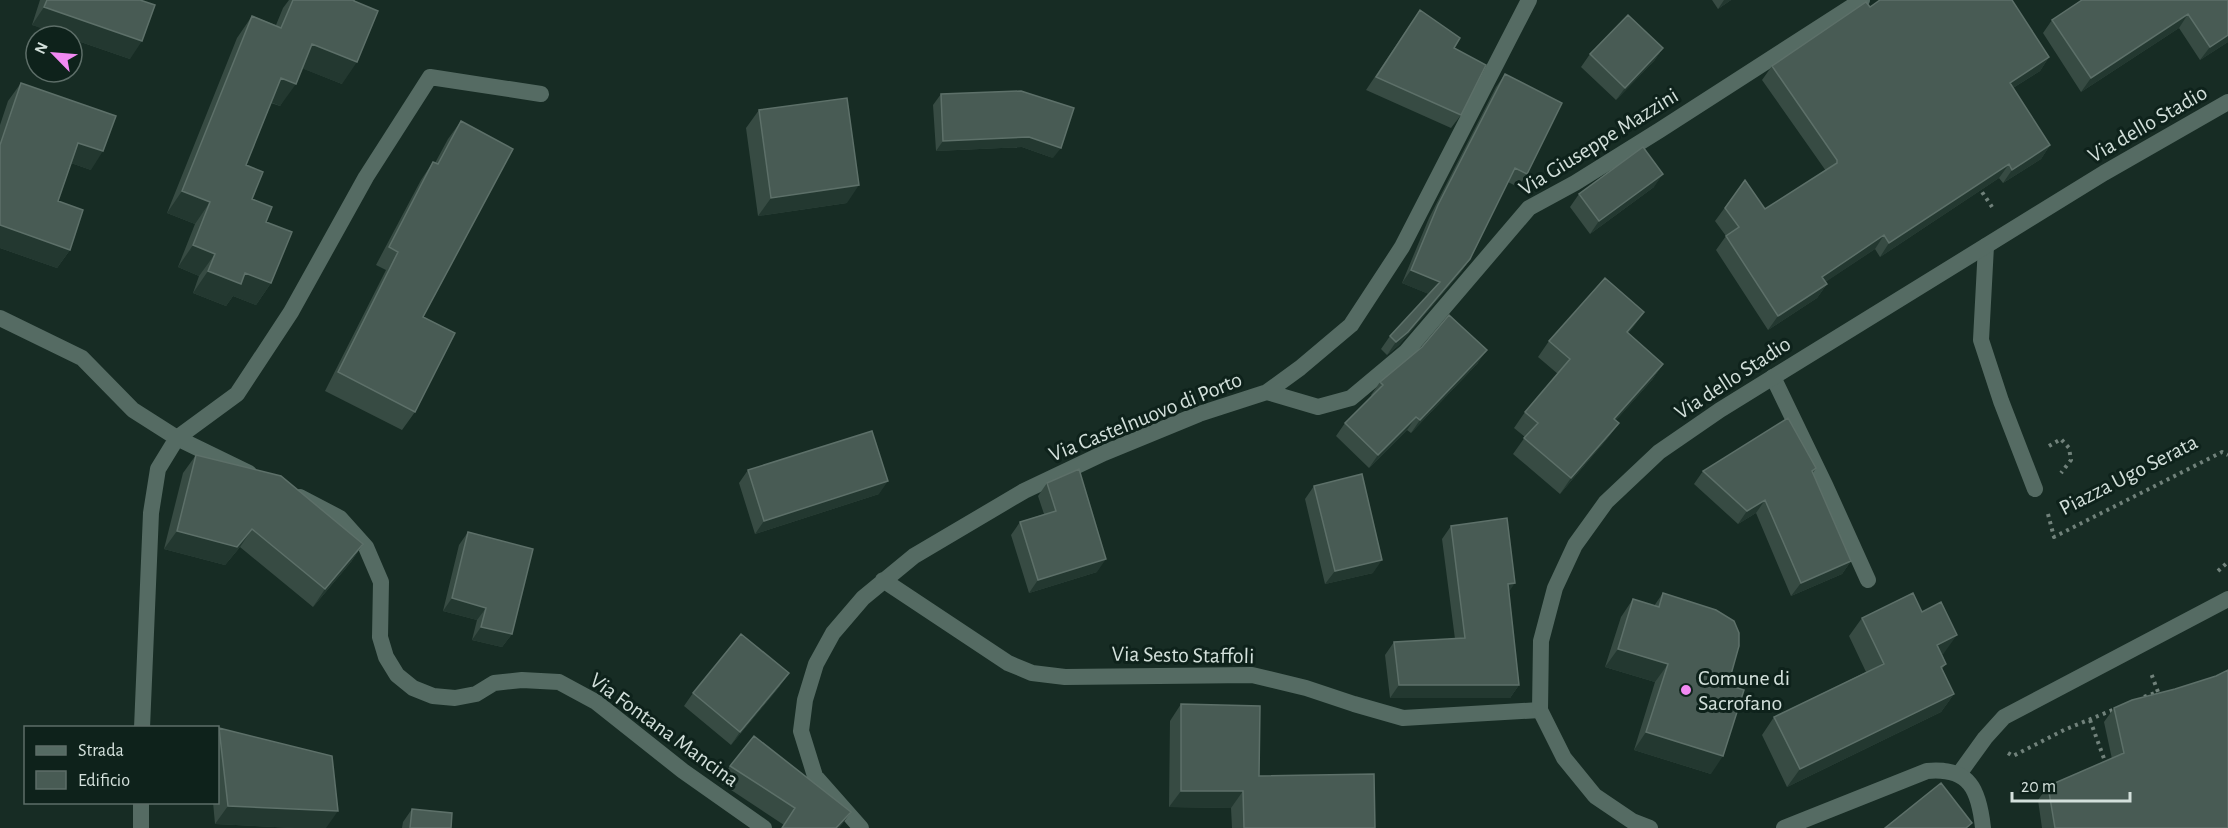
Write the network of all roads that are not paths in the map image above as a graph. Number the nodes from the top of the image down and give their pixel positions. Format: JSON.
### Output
{"nodes":[{"id":1,"x":1529,"y":0,"type":"edge"},
{"id":2,"x":1862,"y":0,"type":"edge"},
{"id":3,"x":540,"y":94,"type":"dead end"},
{"id":4,"x":2228,"y":102,"type":"edge"},
{"id":5,"x":1986,"y":246,"type":"junction"},
{"id":6,"x":0,"y":318,"type":"edge"},
{"id":7,"x":1773,"y":377,"type":"junction"},
{"id":8,"x":1266,"y":392,"type":"junction"},
{"id":9,"x":177,"y":438,"type":"junction"},
{"id":10,"x":262,"y":479,"type":"edge"},
{"id":11,"x":284,"y":489,"type":"edge"},
{"id":12,"x":2035,"y":489,"type":"dead end"},
{"id":13,"x":883,"y":580,"type":"junction"},
{"id":14,"x":1868,"y":580,"type":"dead end"},
{"id":15,"x":2228,"y":599,"type":"edge"},
{"id":16,"x":1540,"y":710,"type":"junction"},
{"id":17,"x":142,"y":726,"type":"edge"},
{"id":18,"x":1959,"y":774,"type":"junction"},
{"id":19,"x":141,"y":804,"type":"edge"},
{"id":20,"x":141,"y":828,"type":"edge"},
{"id":21,"x":764,"y":828,"type":"edge"},
{"id":22,"x":861,"y":828,"type":"edge"},
{"id":23,"x":1650,"y":828,"type":"edge"},
{"id":24,"x":1784,"y":828,"type":"edge"},
{"id":25,"x":1983,"y":828,"type":"edge"}],
"edges":[{"from":1,"to":8,"type":"street","name":"Via Castelnuovo di Porto"},
{"from":2,"to":8,"type":"street","name":"Via Giuseppe Mazzini"},
{"from":3,"to":9,"type":"street"},
{"from":4,"to":5,"type":"street","name":"Via dello Stadio"},
{"from":5,"to":7,"type":"street","name":"Via dello Stadio"},
{"from":5,"to":12,"type":"street","name":"Piazza Ugo Serata"},
{"from":6,"to":9,"type":"street"},
{"from":7,"to":14,"type":"street"},
{"from":7,"to":16,"type":"street","name":"Via dello Stadio"},
{"from":8,"to":13,"type":"street","name":"Via Castelnuovo di Porto"},
{"from":9,"to":10,"type":"street"},
{"from":9,"to":17,"type":"street"},
{"from":11,"to":21,"type":"street","name":"Via Fontana Mancina"},
{"from":13,"to":16,"type":"street","name":"Via Sesto Staffoli"},
{"from":13,"to":22,"type":"street","name":"Via Castelnuovo di Porto"},
{"from":15,"to":18,"type":"street"},
{"from":16,"to":23,"type":"street","name":"Via dello Stadio"},
{"from":18,"to":24,"type":"street"},
{"from":18,"to":25,"type":"street"},
{"from":19,"to":20,"type":"street"}]}
